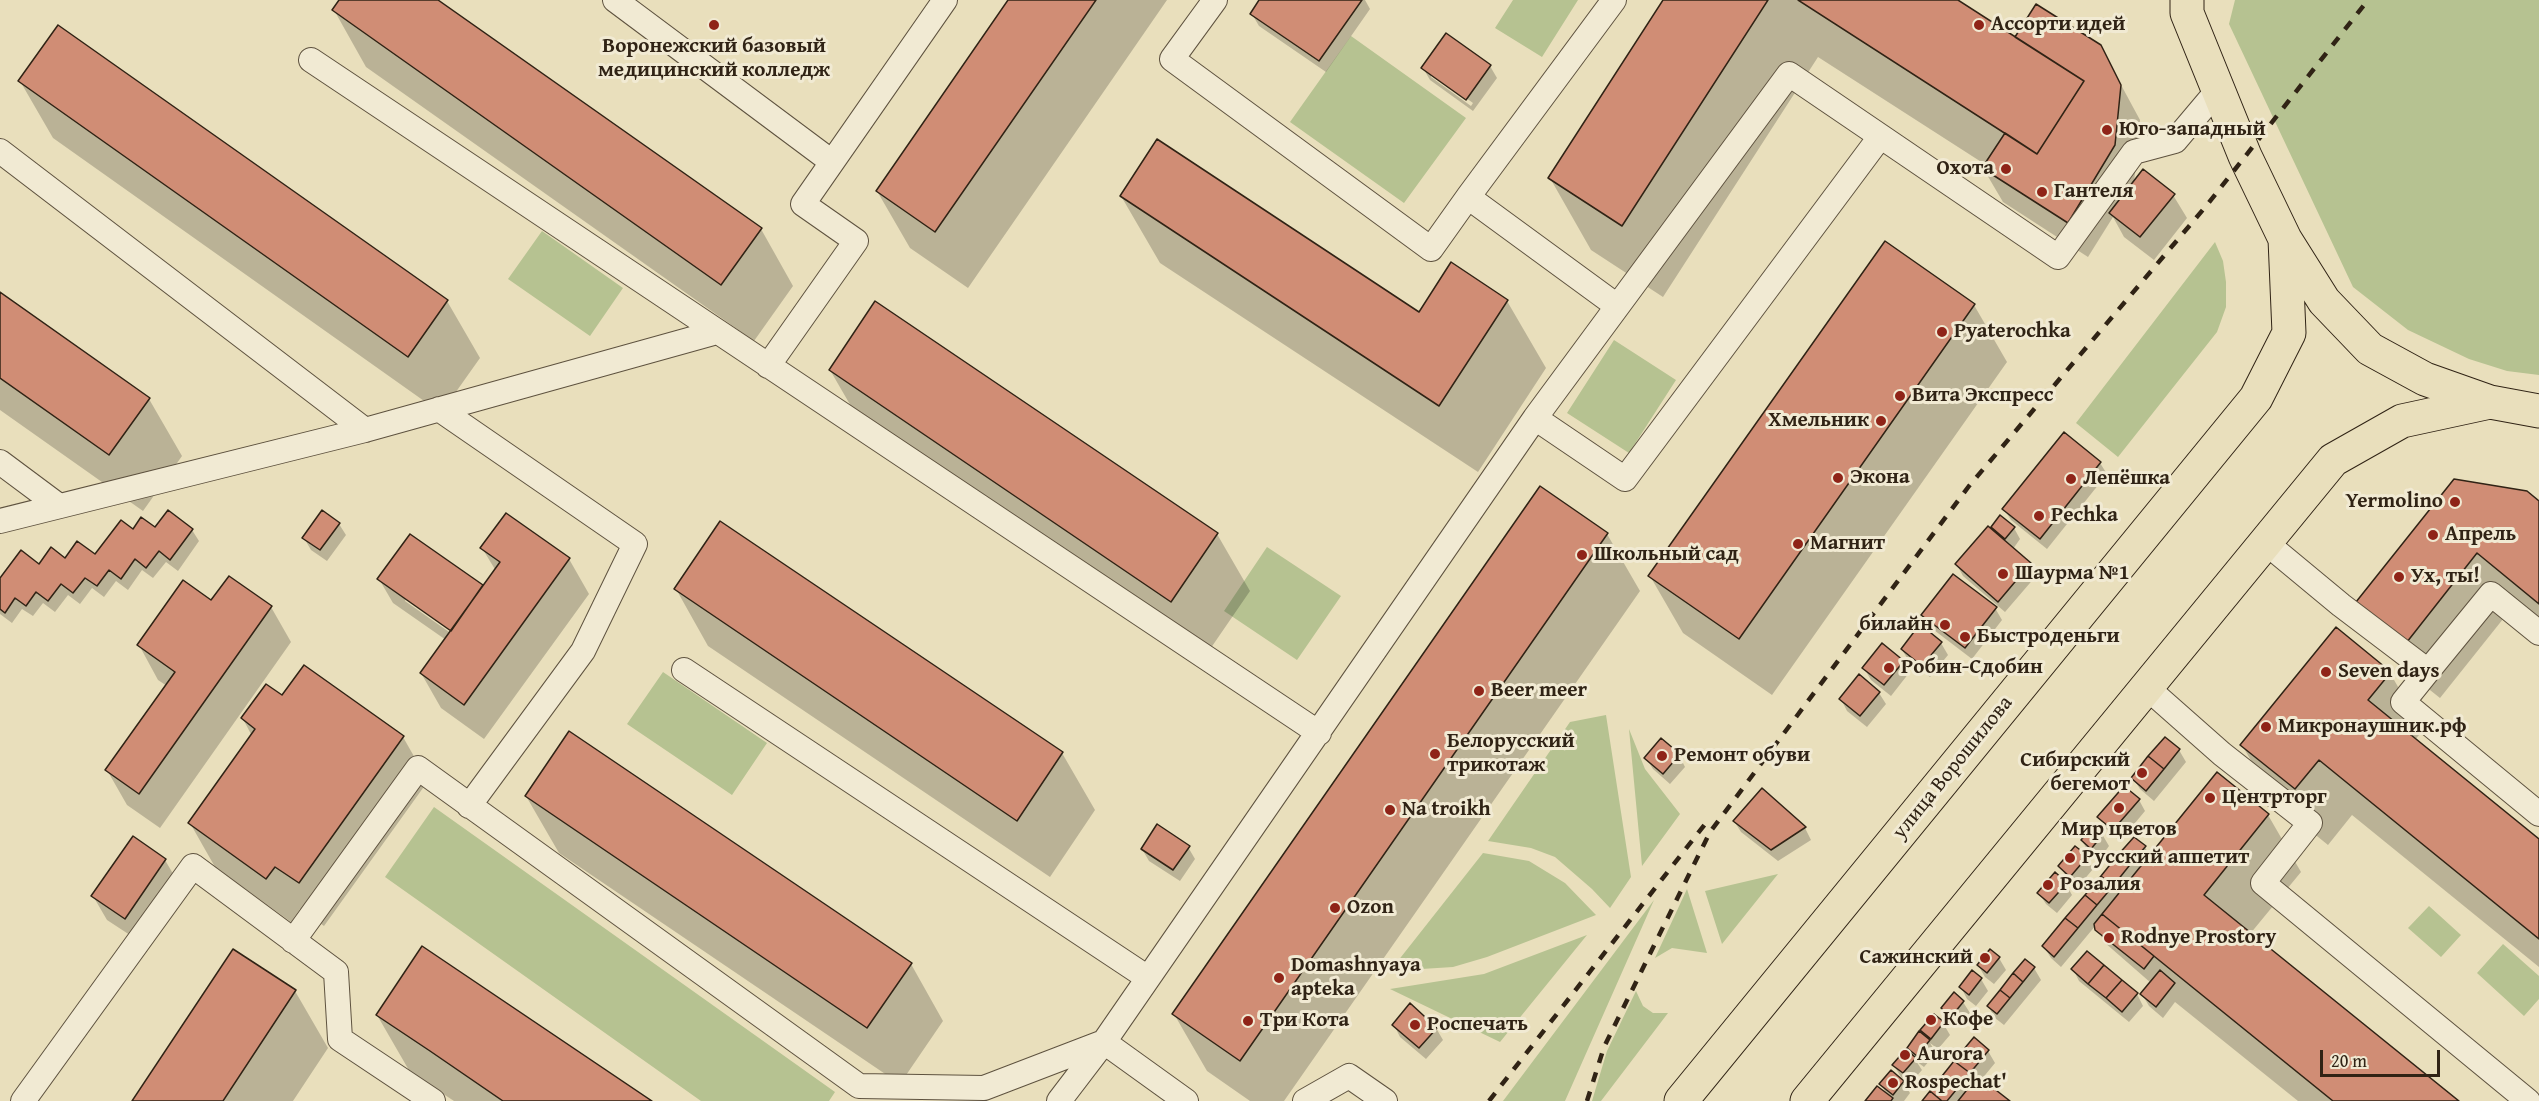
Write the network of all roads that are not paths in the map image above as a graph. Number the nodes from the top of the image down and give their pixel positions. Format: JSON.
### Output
{"nodes":[{"id":1,"x":615,"y":0,"type":"edge"},
{"id":2,"x":945,"y":0,"type":"edge"},
{"id":3,"x":1215,"y":0,"type":"edge"},
{"id":4,"x":1614,"y":0,"type":"edge"},
{"id":5,"x":2187,"y":0,"type":"edge"},
{"id":6,"x":311,"y":60,"type":"dead end"},
{"id":7,"x":2218,"y":90,"type":"junction"},
{"id":8,"x":1880,"y":137,"type":"junction"},
{"id":9,"x":0,"y":151,"type":"edge"},
{"id":10,"x":832,"y":162,"type":"junction"},
{"id":11,"x":1468,"y":197,"type":"junction"},
{"id":12,"x":2285,"y":238,"type":"junction"},
{"id":13,"x":1617,"y":306,"type":"junction"},
{"id":14,"x":717,"y":332,"type":"junction"},
{"id":15,"x":768,"y":366,"type":"junction"},
{"id":16,"x":2490,"y":402,"type":"junction"},
{"id":17,"x":439,"y":409,"type":"junction"},
{"id":18,"x":2539,"y":411,"type":"edge"},
{"id":19,"x":1535,"y":418,"type":"junction"},
{"id":20,"x":365,"y":430,"type":"junction"},
{"id":21,"x":0,"y":462,"type":"edge"},
{"id":22,"x":59,"y":506,"type":"junction"},
{"id":23,"x":0,"y":521,"type":"edge"},
{"id":24,"x":2265,"y":542,"type":"junction"},
{"id":25,"x":2539,"y":633,"type":"edge"},
{"id":26,"x":684,"y":670,"type":"dead end"},
{"id":27,"x":2428,"y":671,"type":"junction"},
{"id":28,"x":2145,"y":686,"type":"junction"},
{"id":29,"x":1319,"y":733,"type":"junction"},
{"id":30,"x":469,"y":806,"type":"junction"},
{"id":31,"x":2539,"y":814,"type":"edge"},
{"id":32,"x":293,"y":940,"type":"junction"},
{"id":33,"x":1148,"y":978,"type":"junction"},
{"id":34,"x":1104,"y":1042,"type":"junction"},
{"id":35,"x":23,"y":1101,"type":"edge"},
{"id":36,"x":433,"y":1101,"type":"edge"},
{"id":37,"x":1059,"y":1101,"type":"edge"},
{"id":38,"x":1186,"y":1101,"type":"edge"},
{"id":39,"x":1305,"y":1101,"type":"edge"},
{"id":40,"x":1385,"y":1101,"type":"edge"},
{"id":41,"x":1681,"y":1101,"type":"edge"},
{"id":42,"x":1807,"y":1101,"type":"edge"},
{"id":43,"x":2528,"y":1101,"type":"edge"}],
"edges":[{"from":1,"to":10,"type":"lane"},
{"from":2,"to":10,"type":"lane"},
{"from":3,"to":11,"type":"lane"},
{"from":4,"to":11,"type":"lane"},
{"from":5,"to":7,"type":"main road","name":"улица Ворошилова"},
{"from":6,"to":14,"type":"lane"},
{"from":7,"to":8,"type":"lane"},
{"from":7,"to":12,"type":"main road","name":"улица Ворошилова"},
{"from":8,"to":13,"type":"lane"},
{"from":8,"to":19,"type":"lane"},
{"from":9,"to":20,"type":"lane"},
{"from":10,"to":15,"type":"lane"},
{"from":11,"to":13,"type":"lane"},
{"from":12,"to":16,"type":"main road","name":"улица Ворошилова"},
{"from":12,"to":41,"type":"main road","name":"улица Ворошилова"},
{"from":13,"to":19,"type":"lane"},
{"from":14,"to":15,"type":"lane"},
{"from":14,"to":17,"type":"lane"},
{"from":15,"to":29,"type":"lane"},
{"from":16,"to":18,"type":"main road","name":"улица Ворошилова"},
{"from":16,"to":24,"type":"main road","name":"улица Ворошилова"},
{"from":17,"to":20,"type":"lane"},
{"from":17,"to":30,"type":"lane"},
{"from":19,"to":29,"type":"lane"},
{"from":20,"to":22,"type":"lane"},
{"from":21,"to":22,"type":"lane"},
{"from":22,"to":23,"type":"lane"},
{"from":24,"to":27,"type":"lane"},
{"from":24,"to":28,"type":"main road","name":"улица Ворошилова"},
{"from":25,"to":27,"type":"lane"},
{"from":26,"to":33,"type":"lane"},
{"from":27,"to":31,"type":"lane"},
{"from":28,"to":42,"type":"main road","name":"улица Ворошилова"},
{"from":28,"to":43,"type":"lane"},
{"from":29,"to":33,"type":"lane"},
{"from":30,"to":32,"type":"lane"},
{"from":30,"to":34,"type":"lane"},
{"from":32,"to":35,"type":"lane"},
{"from":32,"to":36,"type":"lane"},
{"from":33,"to":34,"type":"lane"},
{"from":34,"to":37,"type":"lane"},
{"from":34,"to":38,"type":"lane"},
{"from":39,"to":40,"type":"lane"}]}
